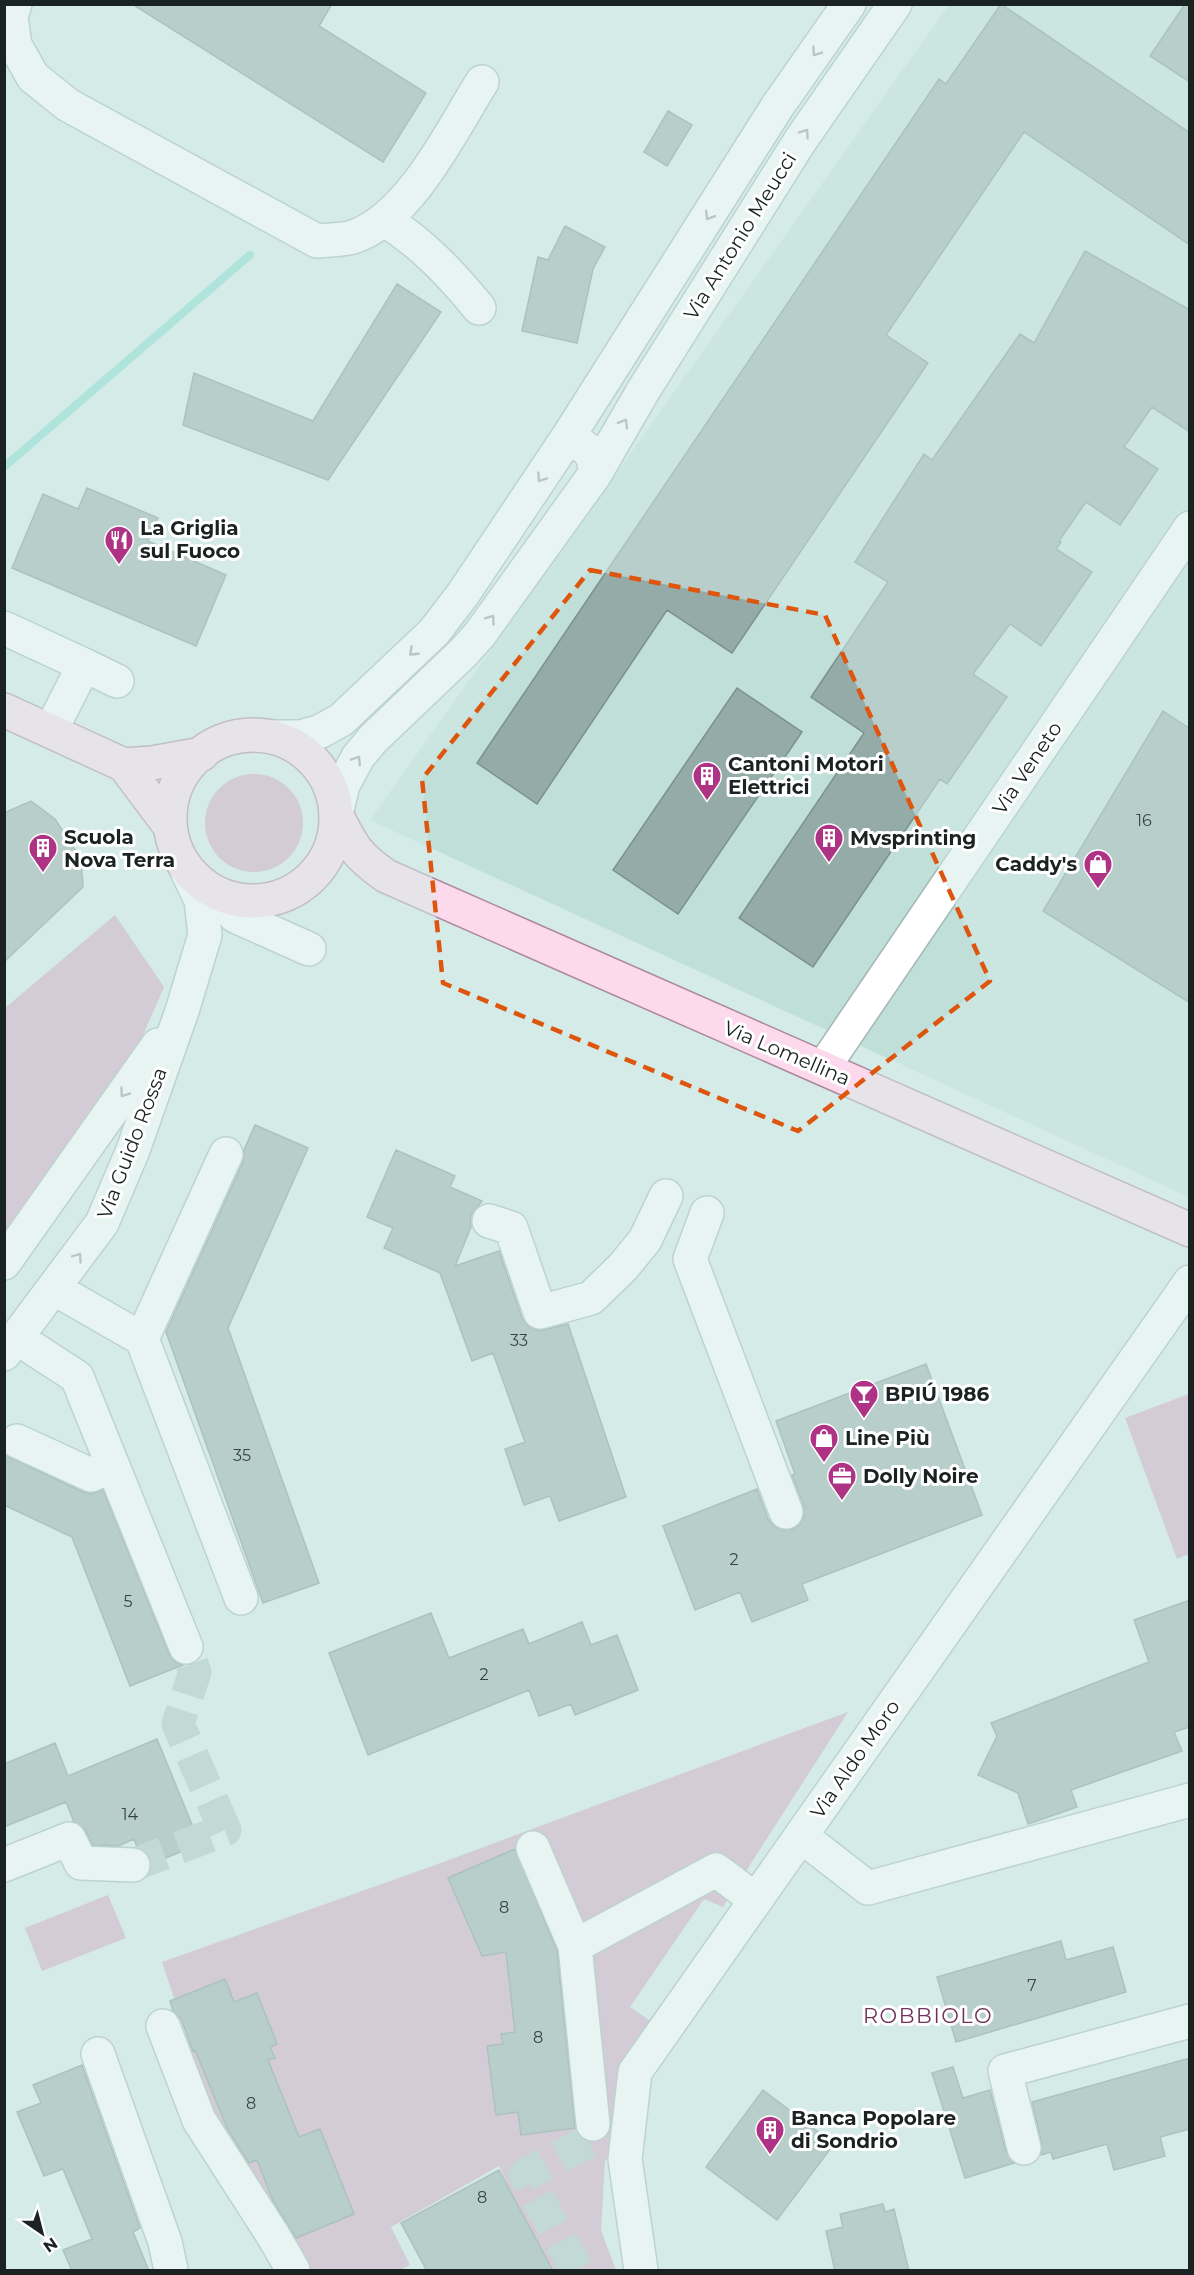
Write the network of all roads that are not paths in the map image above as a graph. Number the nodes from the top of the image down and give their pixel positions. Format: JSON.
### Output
{"nodes":[{"id":1,"x":15,"y":4,"type":"edge"},
{"id":2,"x":849,"y":4,"type":"edge"},
{"id":3,"x":895,"y":4,"type":"edge"},
{"id":4,"x":482,"y":82,"type":"dead end"},
{"id":5,"x":385,"y":220,"type":"junction"},
{"id":6,"x":479,"y":308,"type":"dead end"},
{"id":7,"x":568,"y":436,"type":"junction"},
{"id":8,"x":596,"y":474,"type":"junction"},
{"id":9,"x":1190,"y":528,"type":"edge"},
{"id":10,"x":4,"y":628,"type":"edge"},
{"id":11,"x":84,"y":665,"type":"junction"},
{"id":12,"x":117,"y":681,"type":"dead end"},
{"id":13,"x":4,"y":710,"type":"edge"},
{"id":14,"x":51,"y":730,"type":"junction"},
{"id":15,"x":274,"y":737,"type":"junction"},
{"id":16,"x":202,"y":754,"type":"junction"},
{"id":17,"x":124,"y":765,"type":"junction"},
{"id":18,"x":336,"y":814,"type":"junction"},
{"id":19,"x":169,"y":825,"type":"junction"},
{"id":20,"x":187,"y":871,"type":"junction"},
{"id":21,"x":386,"y":876,"type":"junction"},
{"id":22,"x":300,"y":886,"type":"junction"},
{"id":23,"x":245,"y":909,"type":"junction"},
{"id":24,"x":309,"y":949,"type":"dead end"},
{"id":25,"x":198,"y":957,"type":"junction"},
{"id":26,"x":182,"y":1011,"type":"junction"},
{"id":27,"x":823,"y":1068,"type":"junction"},
{"id":28,"x":226,"y":1154,"type":"dead end"},
{"id":29,"x":666,"y":1196,"type":"dead end"},
{"id":30,"x":707,"y":1213,"type":"dead end"},
{"id":31,"x":489,"y":1221,"type":"dead end"},
{"id":32,"x":1190,"y":1230,"type":"edge"},
{"id":33,"x":4,"y":1263,"type":"edge"},
{"id":34,"x":1190,"y":1282,"type":"edge"},
{"id":35,"x":55,"y":1289,"type":"junction"},
{"id":36,"x":142,"y":1339,"type":"junction"},
{"id":37,"x":11,"y":1346,"type":"edge"},
{"id":38,"x":17,"y":1441,"type":"dead end"},
{"id":39,"x":112,"y":1466,"type":"junction"},
{"id":40,"x":786,"y":1512,"type":"dead end"},
{"id":41,"x":241,"y":1598,"type":"dead end"},
{"id":42,"x":186,"y":1647,"type":"tunnel mouth"},
{"id":43,"x":1190,"y":1800,"type":"edge"},
{"id":44,"x":801,"y":1836,"type":"junction"},
{"id":45,"x":533,"y":1848,"type":"dead end"},
{"id":46,"x":4,"y":1865,"type":"edge"},
{"id":47,"x":133,"y":1865,"type":"tunnel mouth"},
{"id":48,"x":756,"y":1900,"type":"junction"},
{"id":49,"x":575,"y":1946,"type":"junction"},
{"id":50,"x":1190,"y":2021,"type":"edge"},
{"id":51,"x":163,"y":2026,"type":"dead end"},
{"id":52,"x":98,"y":2054,"type":"dead end"},
{"id":53,"x":593,"y":2124,"type":"tunnel mouth"},
{"id":54,"x":1024,"y":2148,"type":"dead end"},
{"id":55,"x":171,"y":2271,"type":"edge"},
{"id":56,"x":293,"y":2271,"type":"edge"},
{"id":57,"x":641,"y":2271,"type":"edge"}],
"edges":[{"from":1,"to":5,"type":"street"},
{"from":2,"to":7,"type":"street","name":"Via Antonio Meucci","one_way":true},
{"from":8,"to":3,"type":"street","name":"Via Antonio Meucci","one_way":true},
{"from":4,"to":5,"type":"street"},
{"from":5,"to":6,"type":"street"},
{"from":7,"to":8,"type":"street"},
{"from":7,"to":15,"type":"street","name":"Via Antonio Meucci","one_way":true},
{"from":18,"to":8,"type":"street","name":"Via Antonio Meucci","one_way":true},
{"from":9,"to":27,"type":"street","name":"Via Veneto"},
{"from":10,"to":11,"type":"street"},
{"from":11,"to":12,"type":"street"},
{"from":11,"to":14,"type":"street"},
{"from":13,"to":14,"type":"main road"},
{"from":14,"to":17,"type":"main road"},
{"from":15,"to":16,"type":"main road"},
{"from":15,"to":18,"type":"main road"},
{"from":16,"to":17,"type":"main road"},
{"from":16,"to":19,"type":"main road"},
{"from":17,"to":19,"type":"main road"},
{"from":18,"to":21,"type":"main road","name":"Via Lomellina"},
{"from":18,"to":22,"type":"main road"},
{"from":19,"to":20,"type":"main road"},
{"from":20,"to":23,"type":"main road"},
{"from":20,"to":25,"type":"street","name":"Via Guido Rossa"},
{"from":21,"to":22,"type":"main road","name":"Via Lomellina"},
{"from":21,"to":27,"type":"main road","name":"Via Lomellina"},
{"from":22,"to":23,"type":"main road"},
{"from":23,"to":24,"type":"street"},
{"from":23,"to":25,"type":"street","name":"Via Guido Rossa"},
{"from":25,"to":26,"type":"street","name":"Via Guido Rossa"},
{"from":26,"to":33,"type":"street","name":"Via Guido Rossa","one_way":true},
{"from":35,"to":26,"type":"street","name":"Via Guido Rossa","one_way":true},
{"from":27,"to":32,"type":"main road","name":"Via Lomellina"},
{"from":28,"to":36,"type":"street"},
{"from":29,"to":31,"type":"street"},
{"from":30,"to":40,"type":"street"},
{"from":34,"to":44,"type":"street","name":"Via Aldo Moro"},
{"from":35,"to":36,"type":"street"},
{"from":35,"to":37,"type":"street","name":"Via Guido Rossa"},
{"from":36,"to":41,"type":"street"},
{"from":37,"to":39,"type":"street"},
{"from":38,"to":39,"type":"street"},
{"from":39,"to":42,"type":"street"},
{"from":43,"to":44,"type":"street"},
{"from":44,"to":48,"type":"street","name":"Via Aldo Moro"},
{"from":45,"to":49,"type":"street"},
{"from":46,"to":47,"type":"street"},
{"from":48,"to":49,"type":"street"},
{"from":48,"to":57,"type":"street","name":"Via Aldo Moro"},
{"from":49,"to":53,"type":"street"},
{"from":50,"to":54,"type":"street"},
{"from":51,"to":56,"type":"street"},
{"from":52,"to":55,"type":"street"}]}
